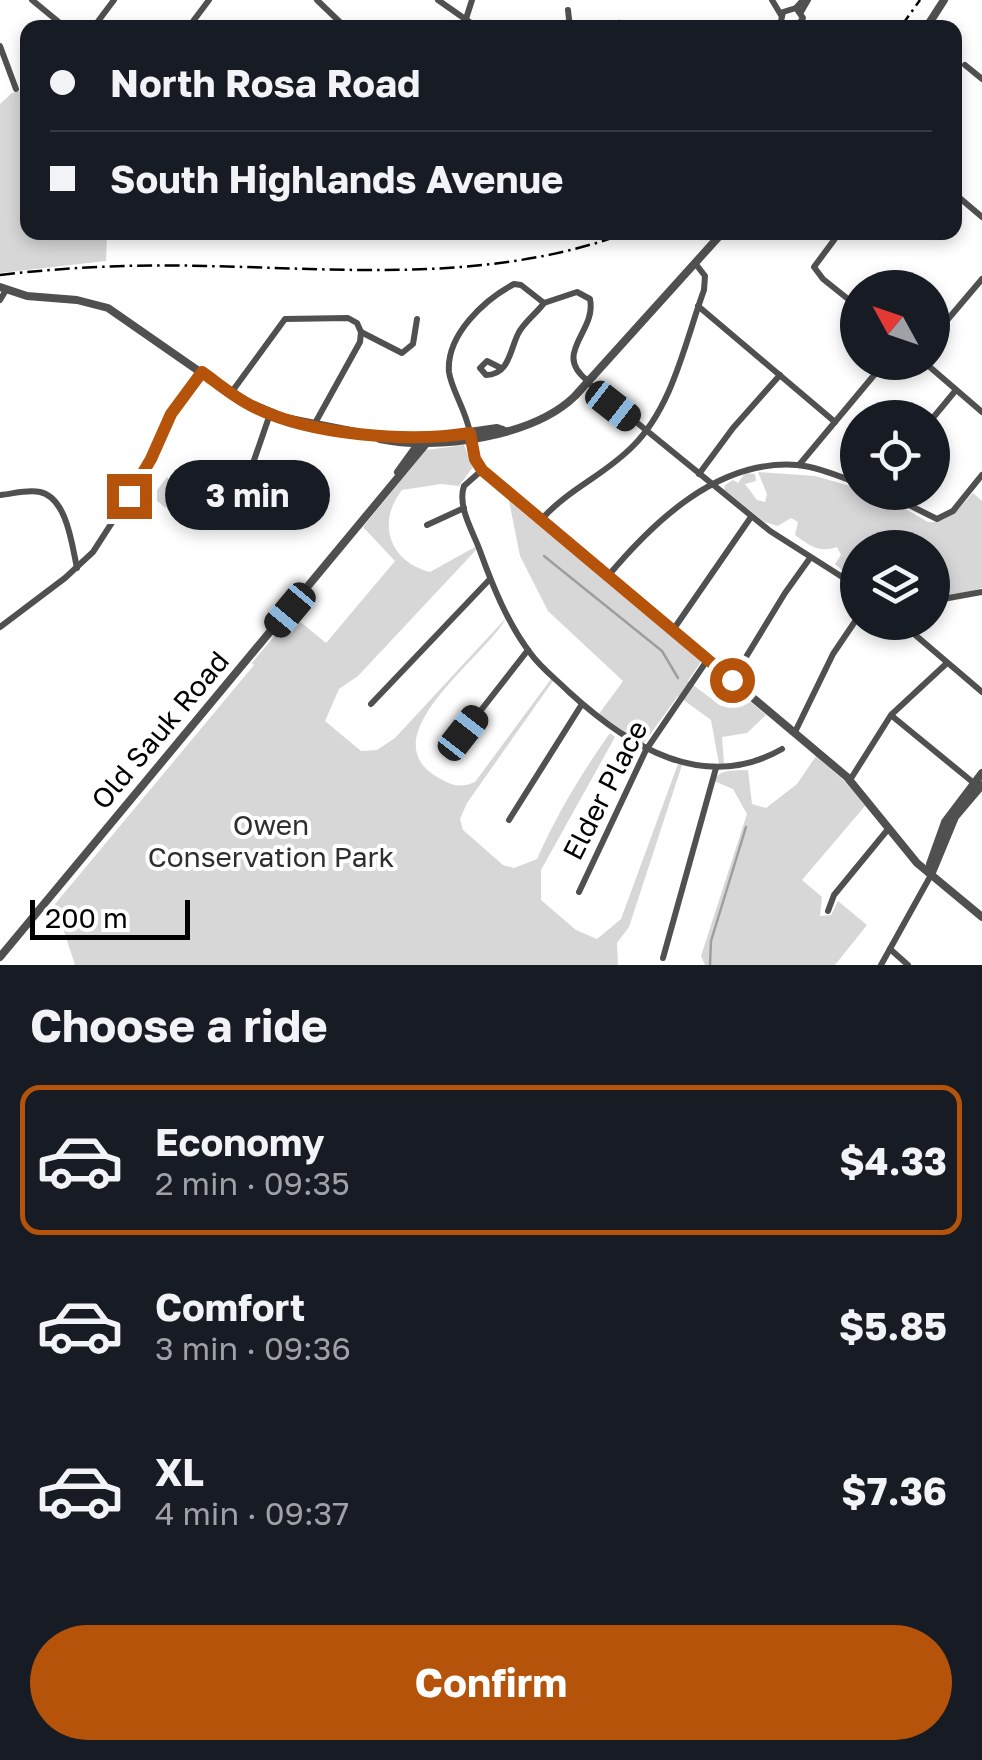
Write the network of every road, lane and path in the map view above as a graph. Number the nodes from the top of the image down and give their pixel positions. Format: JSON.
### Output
{"nodes":[{"id":1,"x":32,"y":0,"type":"edge"},
{"id":2,"x":316,"y":0,"type":"edge"},
{"id":3,"x":438,"y":0,"type":"edge"},
{"id":4,"x":771,"y":0,"type":"edge"},
{"id":5,"x":806,"y":0,"type":"edge"},
{"id":6,"x":568,"y":10,"type":"dead end"},
{"id":7,"x":791,"y":11,"type":"junction"},
{"id":8,"x":56,"y":20,"type":"edge"},
{"id":9,"x":337,"y":20,"type":"edge"},
{"id":10,"x":460,"y":20,"type":"edge"},
{"id":11,"x":569,"y":20,"type":"edge"},
{"id":12,"x":782,"y":20,"type":"edge"},
{"id":13,"x":801,"y":20,"type":"edge"},
{"id":14,"x":0,"y":46,"type":"edge"},
{"id":15,"x":965,"y":65,"type":"dead end"},
{"id":16,"x":982,"y":79,"type":"edge"},
{"id":17,"x":16,"y":89,"type":"dead end"},
{"id":18,"x":962,"y":200,"type":"edge"},
{"id":19,"x":982,"y":217,"type":"edge"},
{"id":20,"x":715,"y":240,"type":"edge"},
{"id":21,"x":834,"y":240,"type":"edge"},
{"id":22,"x":695,"y":263,"type":"junction"},
{"id":23,"x":982,"y":279,"type":"edge"},
{"id":24,"x":3,"y":288,"type":"edge"},
{"id":25,"x":840,"y":293,"type":"edge"},
{"id":26,"x":0,"y":300,"type":"edge"},
{"id":27,"x":544,"y":303,"type":"junction"},
{"id":28,"x":698,"y":306,"type":"junction"},
{"id":29,"x":950,"y":317,"type":"edge"},
{"id":30,"x":417,"y":319,"type":"dead end"},
{"id":31,"x":361,"y":332,"type":"junction"},
{"id":32,"x":501,"y":368,"type":"dead end"},
{"id":33,"x":202,"y":372,"type":"junction"},
{"id":34,"x":780,"y":375,"type":"junction"},
{"id":35,"x":870,"y":380,"type":"edge"},
{"id":36,"x":945,"y":380,"type":"edge"},
{"id":37,"x":588,"y":382,"type":"junction"},
{"id":38,"x":956,"y":390,"type":"junction"},
{"id":39,"x":231,"y":393,"type":"junction"},
{"id":40,"x":948,"y":400,"type":"edge"},
{"id":41,"x":982,"y":412,"type":"edge"},
{"id":42,"x":270,"y":414,"type":"junction"},
{"id":43,"x":835,"y":422,"type":"junction"},
{"id":44,"x":314,"y":425,"type":"junction"},
{"id":45,"x":646,"y":432,"type":"junction"},
{"id":46,"x":371,"y":435,"type":"junction"},
{"id":47,"x":470,"y":436,"type":"junction"},
{"id":48,"x":421,"y":443,"type":"junction"},
{"id":49,"x":402,"y":444,"type":"junction"},
{"id":50,"x":407,"y":459,"type":"junction"},
{"id":51,"x":799,"y":465,"type":"junction"},
{"id":52,"x":251,"y":469,"type":"dead end"},
{"id":53,"x":482,"y":470,"type":"junction"},
{"id":54,"x":698,"y":474,"type":"junction"},
{"id":55,"x":982,"y":475,"type":"edge"},
{"id":56,"x":840,"y":477,"type":"edge"},
{"id":57,"x":392,"y":484,"type":"junction"},
{"id":58,"x":711,"y":484,"type":"junction"},
{"id":59,"x":0,"y":495,"type":"edge"},
{"id":60,"x":464,"y":508,"type":"junction"},
{"id":61,"x":921,"y":510,"type":"edge"},
{"id":62,"x":751,"y":516,"type":"junction"},
{"id":63,"x":542,"y":520,"type":"junction"},
{"id":64,"x":427,"y":525,"type":"dead end"},
{"id":65,"x":810,"y":558,"type":"junction"},
{"id":66,"x":77,"y":568,"type":"junction"},
{"id":67,"x":608,"y":576,"type":"junction"},
{"id":68,"x":840,"y":576,"type":"edge"},
{"id":69,"x":490,"y":579,"type":"junction"},
{"id":70,"x":982,"y":592,"type":"edge"},
{"id":71,"x":950,"y":598,"type":"edge"},
{"id":72,"x":0,"y":627,"type":"edge"},
{"id":73,"x":673,"y":630,"type":"junction"},
{"id":74,"x":842,"y":640,"type":"edge"},
{"id":75,"x":921,"y":640,"type":"edge"},
{"id":76,"x":528,"y":650,"type":"junction"},
{"id":77,"x":708,"y":659,"type":"junction"},
{"id":78,"x":947,"y":663,"type":"junction"},
{"id":79,"x":732,"y":680,"type":"junction"},
{"id":80,"x":982,"y":692,"type":"edge"},
{"id":81,"x":371,"y":704,"type":"dead end"},
{"id":82,"x":582,"y":704,"type":"junction"},
{"id":83,"x":892,"y":716,"type":"junction"},
{"id":84,"x":794,"y":732,"type":"junction"},
{"id":85,"x":460,"y":737,"type":"dead end"},
{"id":86,"x":782,"y":748,"type":"dead end"},
{"id":87,"x":646,"y":750,"type":"junction"},
{"id":88,"x":716,"y":768,"type":"junction"},
{"id":89,"x":982,"y":773,"type":"edge"},
{"id":90,"x":850,"y":780,"type":"junction"},
{"id":91,"x":978,"y":786,"type":"edge"},
{"id":92,"x":509,"y":820,"type":"dead end"},
{"id":93,"x":889,"y":828,"type":"junction"},
{"id":94,"x":932,"y":875,"type":"junction"},
{"id":95,"x":579,"y":892,"type":"dead end"},
{"id":96,"x":828,"y":912,"type":"dead end"},
{"id":97,"x":982,"y":918,"type":"edge"},
{"id":98,"x":890,"y":949,"type":"junction"},
{"id":99,"x":0,"y":957,"type":"edge"},
{"id":100,"x":663,"y":958,"type":"dead end"},
{"id":101,"x":880,"y":965,"type":"edge"},
{"id":102,"x":908,"y":965,"type":"edge"}],
"edges":[{"from":1,"to":8,"type":"street"},
{"from":2,"to":9,"type":"street"},
{"from":3,"to":10,"type":"street"},
{"from":4,"to":7,"type":"street"},
{"from":5,"to":7,"type":"street"},
{"from":6,"to":11,"type":"street"},
{"from":7,"to":12,"type":"street"},
{"from":7,"to":13,"type":"street"},
{"from":14,"to":17,"type":"street"},
{"from":15,"to":16,"type":"street"},
{"from":18,"to":19,"type":"street"},
{"from":20,"to":22,"type":"street"},
{"from":21,"to":25,"type":"street"},
{"from":22,"to":28,"type":"street"},
{"from":22,"to":37,"type":"street"},
{"from":23,"to":29,"type":"street"},
{"from":24,"to":26,"type":"street"},
{"from":24,"to":33,"type":"street"},
{"from":27,"to":32,"type":"street"},
{"from":27,"to":37,"type":"street"},
{"from":27,"to":47,"type":"street"},
{"from":28,"to":34,"type":"street"},
{"from":28,"to":45,"type":"street"},
{"from":30,"to":31,"type":"street"},
{"from":31,"to":39,"type":"street"},
{"from":31,"to":44,"type":"street"},
{"from":33,"to":39,"type":"street"},
{"from":33,"to":66,"type":"street"},
{"from":34,"to":43,"type":"street"},
{"from":34,"to":54,"type":"street"},
{"from":35,"to":43,"type":"street"},
{"from":36,"to":38,"type":"street"},
{"from":37,"to":45,"type":"street"},
{"from":37,"to":47,"type":"street"},
{"from":38,"to":40,"type":"street"},
{"from":38,"to":41,"type":"street"},
{"from":39,"to":42,"type":"street"},
{"from":42,"to":44,"type":"street"},
{"from":42,"to":52,"type":"street"},
{"from":43,"to":51,"type":"street"},
{"from":44,"to":46,"type":"street"},
{"from":45,"to":54,"type":"street"},
{"from":45,"to":63,"type":"street"},
{"from":46,"to":48,"type":"street"},
{"from":46,"to":49,"type":"street"},
{"from":47,"to":48,"type":"street"},
{"from":47,"to":53,"type":"street"},
{"from":48,"to":49,"type":"street"},
{"from":48,"to":50,"type":"street","name":"Old Sauk Road"},
{"from":48,"to":57,"type":"street","name":"Old Sauk Road"},
{"from":49,"to":50,"type":"street"},
{"from":50,"to":57,"type":"street","name":"Old Sauk Road"},
{"from":51,"to":56,"type":"street"},
{"from":51,"to":58,"type":"street"},
{"from":53,"to":60,"type":"street"},
{"from":53,"to":63,"type":"street"},
{"from":54,"to":58,"type":"street"},
{"from":55,"to":61,"type":"street"},
{"from":57,"to":99,"type":"street","name":"Old Sauk Road"},
{"from":58,"to":62,"type":"street"},
{"from":58,"to":67,"type":"street"},
{"from":59,"to":66,"type":"street"},
{"from":60,"to":64,"type":"street"},
{"from":60,"to":69,"type":"street"},
{"from":62,"to":65,"type":"street"},
{"from":62,"to":73,"type":"street"},
{"from":63,"to":67,"type":"street"},
{"from":65,"to":68,"type":"street"},
{"from":65,"to":79,"type":"street"},
{"from":66,"to":72,"type":"street"},
{"from":67,"to":73,"type":"street"},
{"from":69,"to":76,"type":"street"},
{"from":69,"to":81,"type":"street"},
{"from":70,"to":71,"type":"street"},
{"from":73,"to":77,"type":"street"},
{"from":74,"to":84,"type":"street"},
{"from":75,"to":78,"type":"street"},
{"from":76,"to":82,"type":"street"},
{"from":76,"to":85,"type":"street"},
{"from":77,"to":79,"type":"street"},
{"from":77,"to":87,"type":"street","name":"Elder Place"},
{"from":78,"to":80,"type":"street"},
{"from":78,"to":83,"type":"street"},
{"from":79,"to":84,"type":"street"},
{"from":82,"to":87,"type":"street"},
{"from":82,"to":92,"type":"street"},
{"from":83,"to":90,"type":"street"},
{"from":83,"to":91,"type":"street"},
{"from":84,"to":90,"type":"street"},
{"from":86,"to":88,"type":"street"},
{"from":87,"to":88,"type":"street"},
{"from":87,"to":95,"type":"street","name":"Elder Place"},
{"from":88,"to":100,"type":"street"},
{"from":89,"to":91,"type":"street"},
{"from":90,"to":93,"type":"street"},
{"from":91,"to":94,"type":"street"},
{"from":93,"to":94,"type":"street"},
{"from":93,"to":96,"type":"street"},
{"from":94,"to":97,"type":"street"},
{"from":94,"to":98,"type":"street"},
{"from":98,"to":101,"type":"street"},
{"from":98,"to":102,"type":"street"}]}
